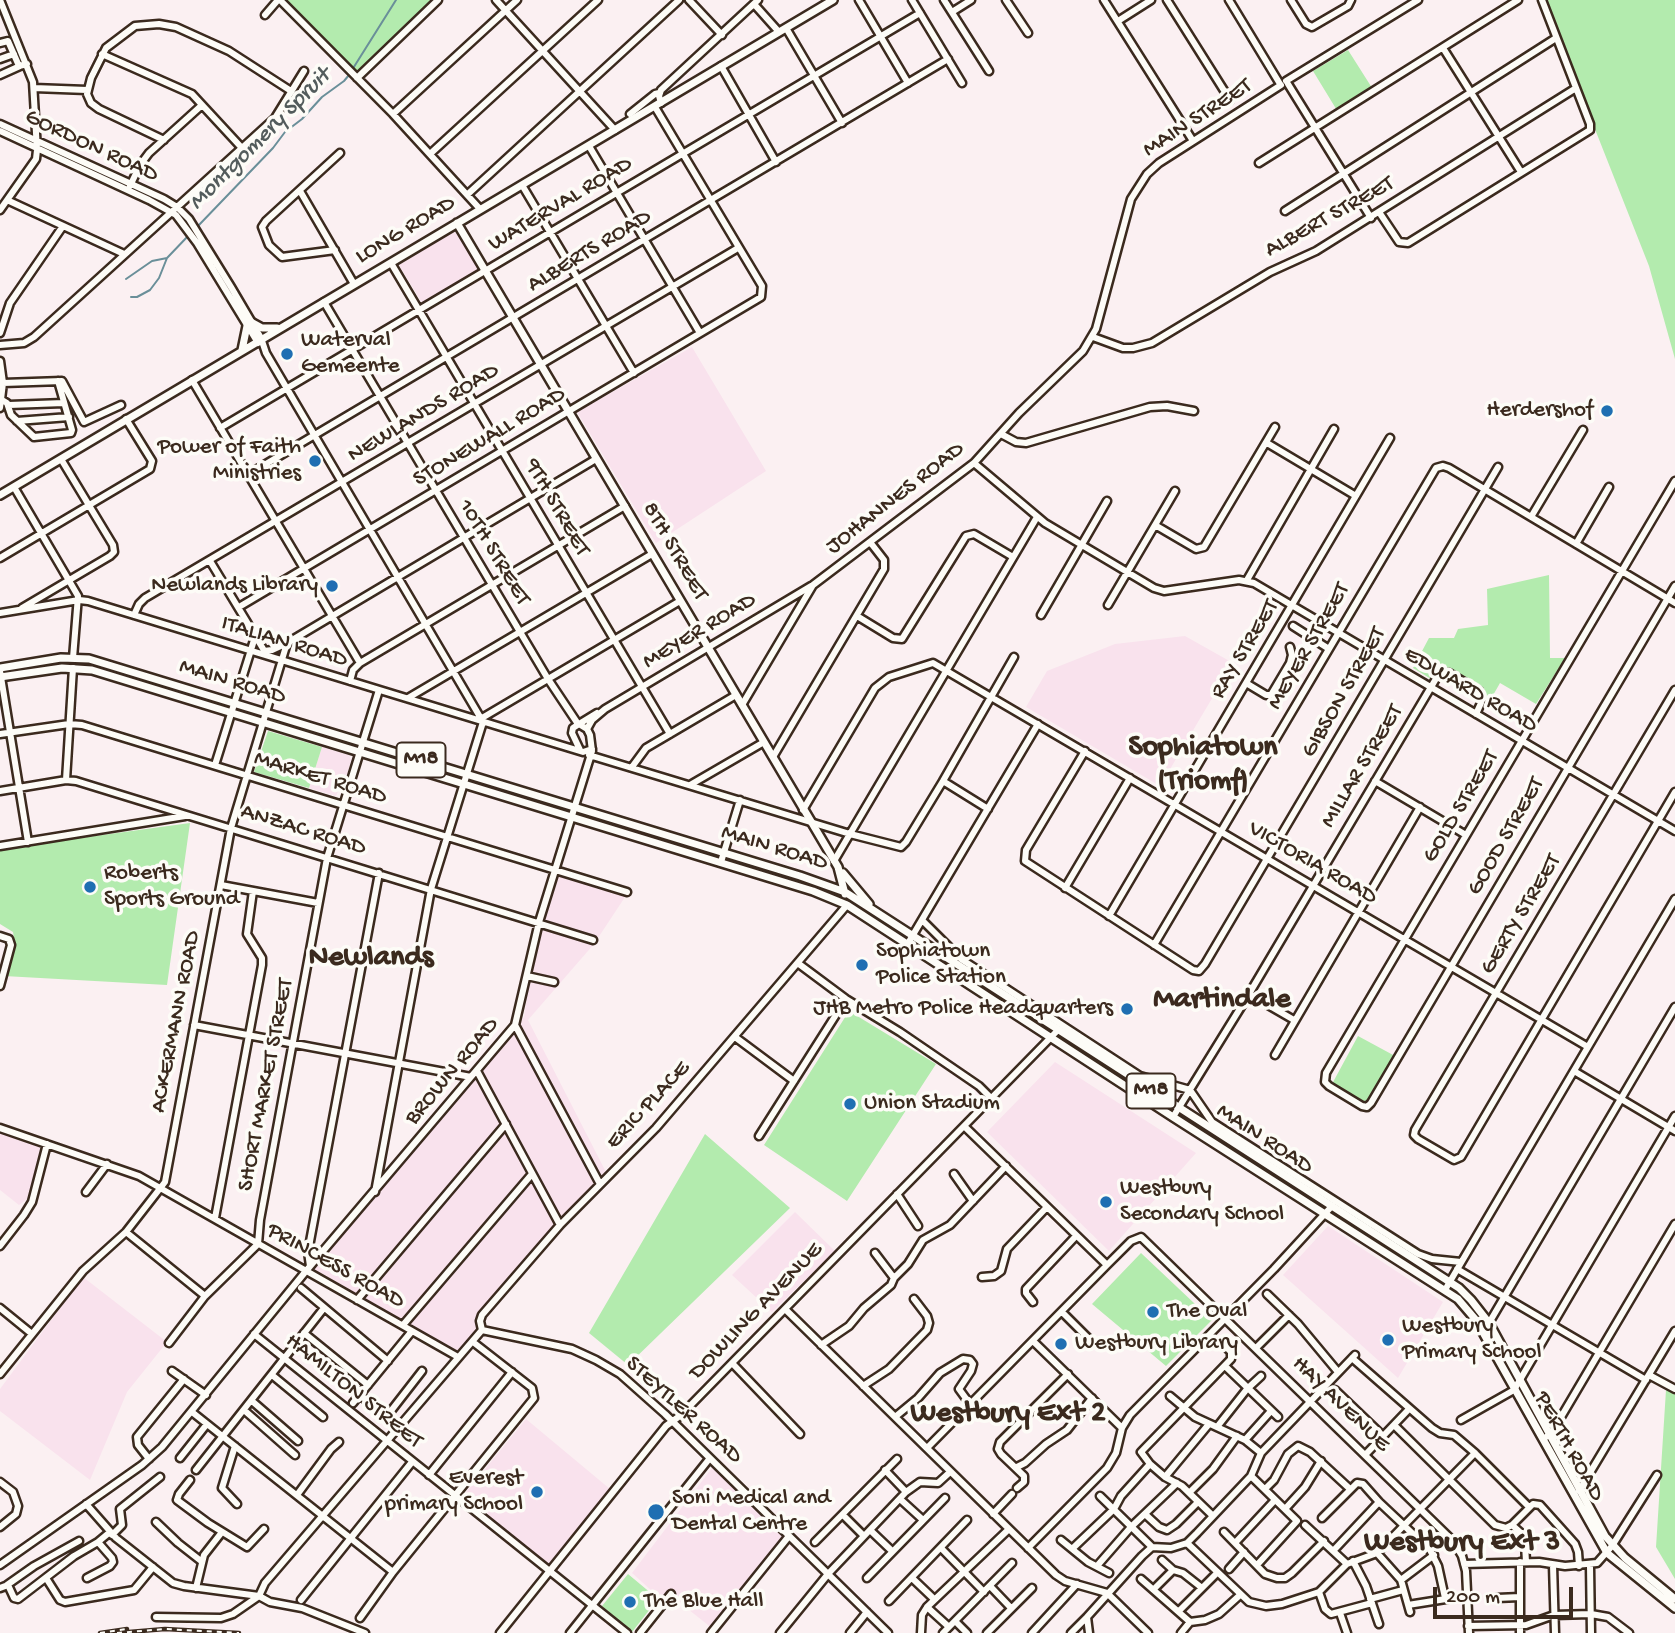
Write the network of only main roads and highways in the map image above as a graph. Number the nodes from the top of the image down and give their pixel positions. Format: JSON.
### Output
{"nodes":[{"id":1,"x":833,"y":0,"type":"edge"},
{"id":2,"x":457,"y":223,"type":"junction"},
{"id":3,"x":280,"y":328,"type":"junction"},
{"id":4,"x":242,"y":351,"type":"junction"},
{"id":5,"x":0,"y":495,"type":"edge"},
{"id":6,"x":0,"y":673,"type":"edge"},
{"id":7,"x":573,"y":812,"type":"junction"},
{"id":8,"x":838,"y":867,"type":"junction"},
{"id":9,"x":829,"y":886,"type":"junction"},
{"id":10,"x":845,"y":892,"type":"junction"},
{"id":11,"x":847,"y":905,"type":"junction"},
{"id":12,"x":873,"y":911,"type":"junction"},
{"id":13,"x":1450,"y":1282,"type":"joint"},
{"id":14,"x":1445,"y":1290,"type":"joint"},
{"id":15,"x":1577,"y":1493,"type":"junction"},
{"id":16,"x":1675,"y":1599,"type":"edge"},
{"id":17,"x":1675,"y":1608,"type":"edge"}],
"edges":[{"from":1,"to":2,"type":"main road","name":"LONG ROAD"},
{"from":2,"to":3,"type":"main road","name":"LONG ROAD"},
{"from":2,"to":8,"type":"main road","name":"8TH STREET"},
{"from":3,"to":4,"type":"main road","name":"LONG ROAD"},
{"from":3,"to":4,"type":"main road"},
{"from":4,"to":5,"type":"main road","name":"LONG ROAD"},
{"from":6,"to":7,"type":"main road","name":"MAIN ROAD","number":"M18"},
{"from":6,"to":7,"type":"main road","name":"MAIN ROAD","number":"M18"},
{"from":7,"to":9,"type":"main road","name":"MAIN ROAD","number":"M18"},
{"from":7,"to":11,"type":"main road","name":"MAIN ROAD","number":"M18"},
{"from":8,"to":9,"type":"main road"},
{"from":8,"to":10,"type":"main road","name":"8TH STREET"},
{"from":8,"to":12,"type":"main road"},
{"from":9,"to":10,"type":"main road","name":"MAIN ROAD","number":"M18"},
{"from":10,"to":11,"type":"main road","name":"8TH STREET"},
{"from":10,"to":12,"type":"main road","name":"MAIN ROAD","number":"M18"},
{"from":11,"to":14,"type":"main road","name":"MAIN ROAD","number":"M18"},
{"from":12,"to":13,"type":"main road","name":"MAIN ROAD","number":"M18"},
{"from":13,"to":15,"type":"main road","name":"PERTH ROAD","number":"M18"},
{"from":14,"to":15,"type":"main road","name":"PERTH ROAD","number":"M18"},
{"from":15,"to":16,"type":"main road","name":"PERTH ROAD","number":"M18"},
{"from":15,"to":17,"type":"main road","name":"PERTH ROAD","number":"M18"}]}
